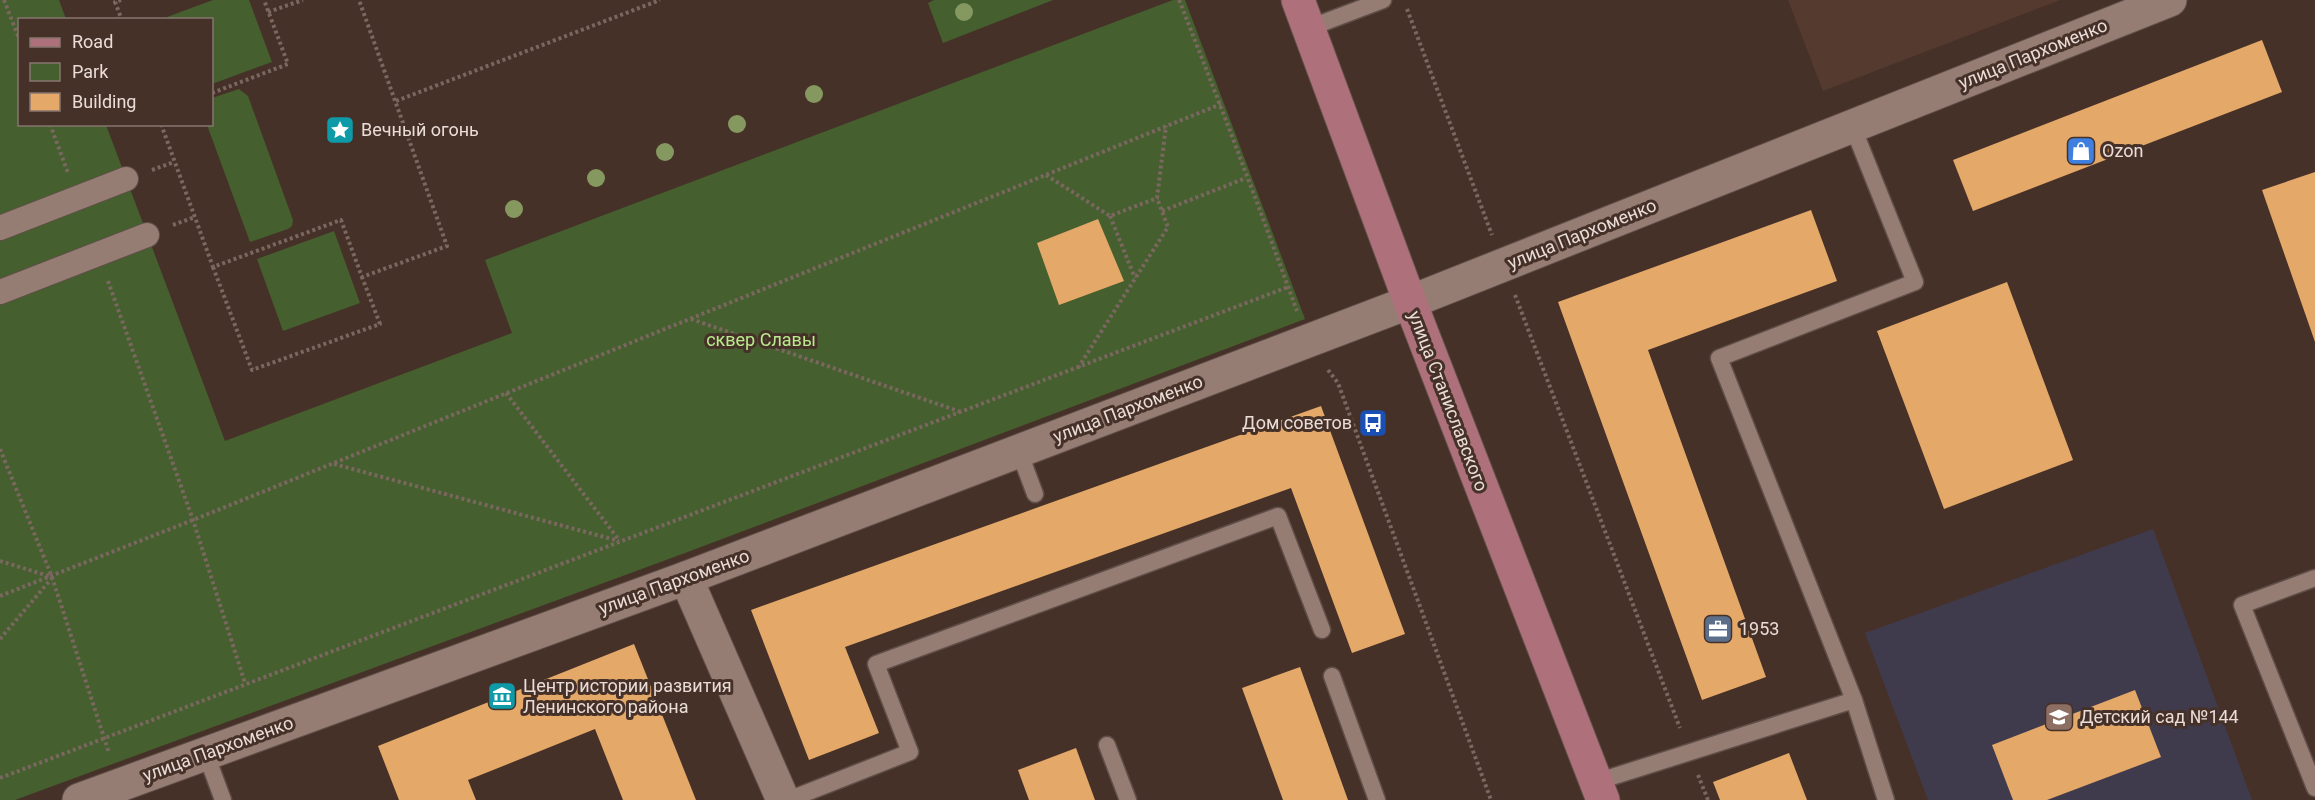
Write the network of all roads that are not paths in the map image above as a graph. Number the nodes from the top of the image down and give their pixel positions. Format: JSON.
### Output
{"nodes":[{"id":1,"x":1383,"y":0,"type":"edge"},
{"id":2,"x":2170,"y":0,"type":"edge"},
{"id":3,"x":1304,"y":14,"type":"edge"},
{"id":4,"x":1852,"y":125,"type":"junction"},
{"id":5,"x":126,"y":179,"type":"dead end"},
{"id":6,"x":0,"y":228,"type":"edge"},
{"id":7,"x":147,"y":235,"type":"dead end"},
{"id":8,"x":0,"y":292,"type":"edge"},
{"id":9,"x":1410,"y":302,"type":"junction"},
{"id":10,"x":1019,"y":451,"type":"junction"},
{"id":11,"x":1035,"y":494,"type":"dead end"},
{"id":12,"x":686,"y":578,"type":"junction"},
{"id":13,"x":2315,"y":578,"type":"edge"},
{"id":14,"x":1322,"y":630,"type":"dead end"},
{"id":15,"x":1332,"y":676,"type":"dead end"},
{"id":16,"x":1854,"y":700,"type":"junction"},
{"id":17,"x":1107,"y":745,"type":"dead end"},
{"id":18,"x":206,"y":754,"type":"junction"},
{"id":19,"x":2315,"y":788,"type":"edge"},
{"id":20,"x":1599,"y":791,"type":"edge"},
{"id":21,"x":79,"y":800,"type":"edge"},
{"id":22,"x":223,"y":800,"type":"edge"},
{"id":23,"x":786,"y":800,"type":"edge"},
{"id":24,"x":1128,"y":800,"type":"edge"},
{"id":25,"x":1377,"y":800,"type":"edge"},
{"id":26,"x":1886,"y":800,"type":"edge"}],
"edges":[{"from":1,"to":3,"type":"lane"},
{"from":2,"to":4,"type":"street","name":"улица Пархоменко"},
{"from":3,"to":9,"type":"main road","name":"улица Станиславского"},
{"from":4,"to":9,"type":"street","name":"улица Пархоменко"},
{"from":4,"to":16,"type":"lane"},
{"from":5,"to":6,"type":"street"},
{"from":7,"to":8,"type":"street"},
{"from":9,"to":10,"type":"street","name":"улица Пархоменко"},
{"from":9,"to":20,"type":"main road","name":"улица Станиславского"},
{"from":10,"to":11,"type":"lane"},
{"from":10,"to":12,"type":"street","name":"улица Пархоменко"},
{"from":12,"to":18,"type":"street","name":"улица Пархоменко"},
{"from":12,"to":23,"type":"street"},
{"from":13,"to":19,"type":"lane"},
{"from":14,"to":23,"type":"lane"},
{"from":15,"to":25,"type":"lane"},
{"from":16,"to":20,"type":"lane"},
{"from":16,"to":26,"type":"lane"},
{"from":17,"to":24,"type":"lane"},
{"from":18,"to":21,"type":"street","name":"улица Пархоменко"},
{"from":18,"to":22,"type":"lane"}]}
